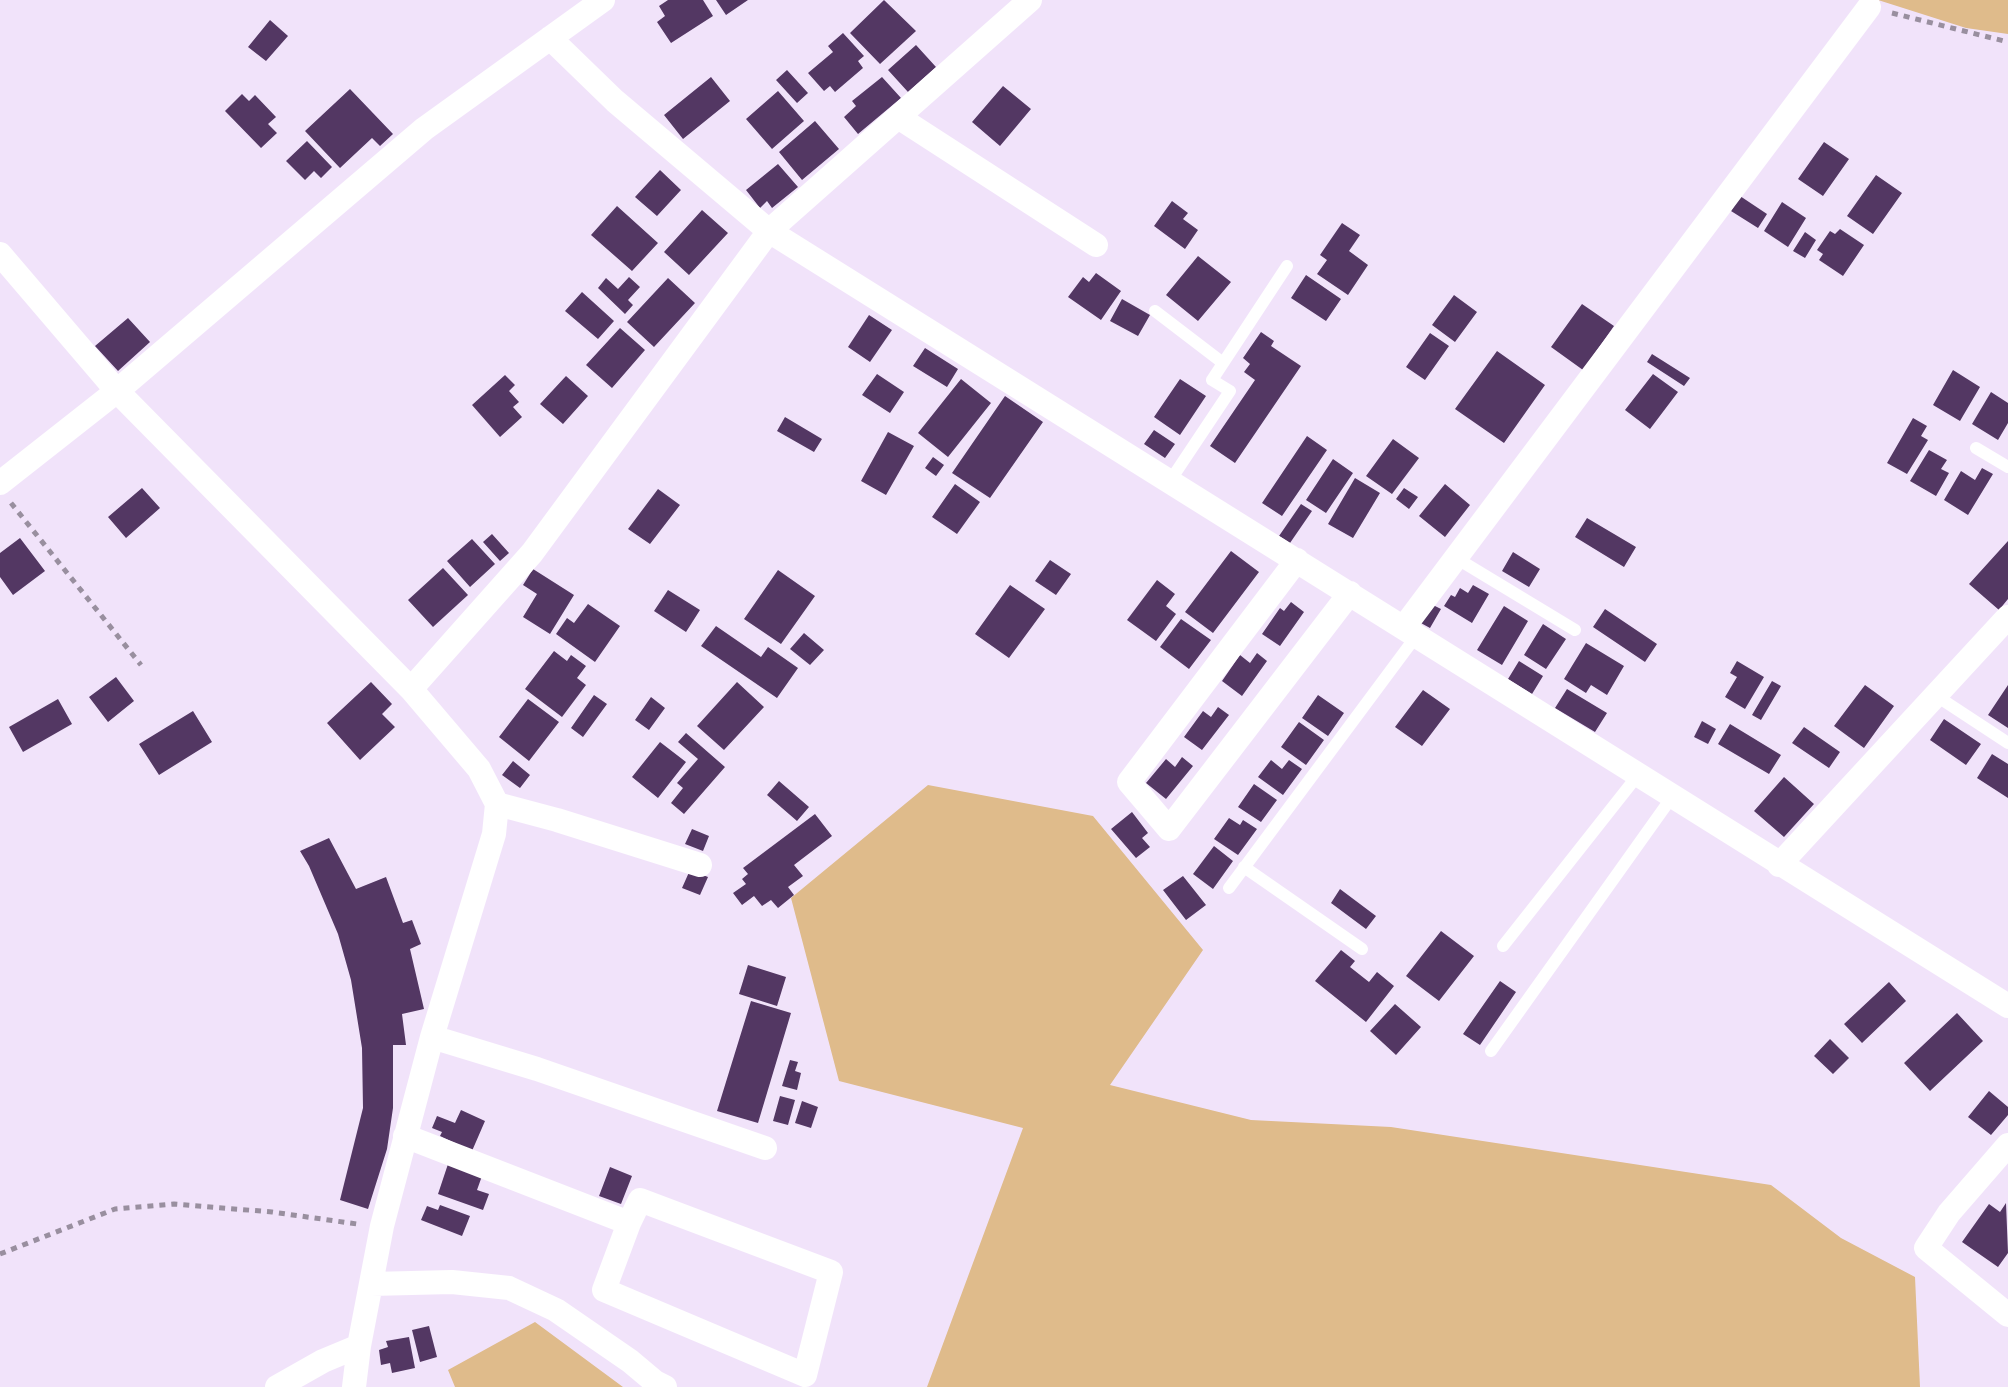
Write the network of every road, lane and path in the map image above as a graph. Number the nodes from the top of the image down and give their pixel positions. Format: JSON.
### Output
{"nodes":[{"id":1,"x":603,"y":0,"type":"edge"},
{"id":2,"x":1030,"y":0,"type":"edge"},
{"id":3,"x":1869,"y":7,"type":"joint"},
{"id":4,"x":550,"y":38,"type":"junction"},
{"id":5,"x":2008,"y":42,"type":"edge"},
{"id":6,"x":898,"y":117,"type":"junction"},
{"id":7,"x":769,"y":231,"type":"junction"},
{"id":8,"x":1096,"y":245,"type":"dead end"},
{"id":9,"x":0,"y":254,"type":"edge"},
{"id":10,"x":1287,"y":266,"type":"dead end"},
{"id":11,"x":1155,"y":311,"type":"dead end"},
{"id":12,"x":1223,"y":363,"type":"junction"},
{"id":13,"x":117,"y":391,"type":"junction"},
{"id":14,"x":1976,"y":448,"type":"dead end"},
{"id":15,"x":2008,"y":467,"type":"edge"},
{"id":16,"x":1170,"y":481,"type":"junction"},
{"id":17,"x":5,"y":492,"type":"edge"},
{"id":18,"x":1456,"y":558,"type":"junction"},
{"id":19,"x":1297,"y":560,"type":"junction"},
{"id":20,"x":1350,"y":593,"type":"junction"},
{"id":21,"x":2008,"y":617,"type":"edge"},
{"id":22,"x":1575,"y":630,"type":"dead end"},
{"id":23,"x":1411,"y":631,"type":"junction"},
{"id":24,"x":141,"y":665,"type":"dead end"},
{"id":25,"x":411,"y":689,"type":"junction"},
{"id":26,"x":1935,"y":695,"type":"junction"},
{"id":27,"x":2008,"y":743,"type":"edge"},
{"id":28,"x":1638,"y":775,"type":"junction"},
{"id":29,"x":1672,"y":797,"type":"junction"},
{"id":30,"x":497,"y":804,"type":"junction"},
{"id":31,"x":700,"y":865,"type":"dead end"},
{"id":32,"x":1779,"y":865,"type":"junction"},
{"id":33,"x":1244,"y":867,"type":"junction"},
{"id":34,"x":1229,"y":888,"type":"dead end"},
{"id":35,"x":1503,"y":946,"type":"dead end"},
{"id":36,"x":1362,"y":949,"type":"dead end"},
{"id":37,"x":2008,"y":1006,"type":"edge"},
{"id":38,"x":432,"y":1037,"type":"junction"},
{"id":39,"x":1491,"y":1051,"type":"dead end"},
{"id":40,"x":405,"y":1136,"type":"junction"},
{"id":41,"x":2008,"y":1145,"type":"edge"},
{"id":42,"x":765,"y":1148,"type":"dead end"},
{"id":43,"x":629,"y":1223,"type":"junction"},
{"id":44,"x":382,"y":1226,"type":"junction"},
{"id":45,"x":0,"y":1254,"type":"edge"},
{"id":46,"x":371,"y":1284,"type":"junction"},
{"id":47,"x":2008,"y":1315,"type":"edge"},
{"id":48,"x":359,"y":1346,"type":"junction"},
{"id":49,"x":277,"y":1387,"type":"edge"},
{"id":50,"x":354,"y":1387,"type":"edge"},
{"id":51,"x":665,"y":1387,"type":"edge"}],
"edges":[{"from":1,"to":4,"type":"street"},
{"from":2,"to":6,"type":"street"},
{"from":3,"to":5,"type":"path"},
{"from":3,"to":18,"type":"street"},
{"from":4,"to":7,"type":"street"},
{"from":4,"to":13,"type":"street"},
{"from":6,"to":7,"type":"street"},
{"from":6,"to":8,"type":"street"},
{"from":7,"to":16,"type":"street"},
{"from":7,"to":25,"type":"street"},
{"from":9,"to":13,"type":"street"},
{"from":10,"to":12,"type":"lane"},
{"from":11,"to":12,"type":"lane"},
{"from":12,"to":16,"type":"lane"},
{"from":13,"to":17,"type":"street"},
{"from":13,"to":25,"type":"street"},
{"from":14,"to":15,"type":"lane"},
{"from":16,"to":19,"type":"street"},
{"from":17,"to":24,"type":"path"},
{"from":18,"to":22,"type":"lane"},
{"from":18,"to":23,"type":"street"},
{"from":19,"to":20,"type":"street"},
{"from":19,"to":20,"type":"street"},
{"from":20,"to":23,"type":"street"},
{"from":21,"to":26,"type":"street"},
{"from":23,"to":28,"type":"street"},
{"from":23,"to":33,"type":"lane"},
{"from":25,"to":30,"type":"street"},
{"from":26,"to":27,"type":"lane"},
{"from":26,"to":32,"type":"street"},
{"from":28,"to":29,"type":"street"},
{"from":28,"to":35,"type":"lane"},
{"from":29,"to":32,"type":"street"},
{"from":29,"to":39,"type":"lane"},
{"from":30,"to":31,"type":"street"},
{"from":30,"to":38,"type":"street"},
{"from":32,"to":37,"type":"street"},
{"from":33,"to":34,"type":"lane"},
{"from":33,"to":36,"type":"lane"},
{"from":38,"to":40,"type":"street"},
{"from":38,"to":42,"type":"street"},
{"from":40,"to":43,"type":"street"},
{"from":40,"to":44,"type":"street"},
{"from":41,"to":47,"type":"street"},
{"from":43,"to":43,"type":"street"},
{"from":44,"to":45,"type":"path"},
{"from":44,"to":46,"type":"street"},
{"from":46,"to":48,"type":"street"},
{"from":46,"to":51,"type":"street"},
{"from":48,"to":49,"type":"street"},
{"from":48,"to":50,"type":"street"}]}
